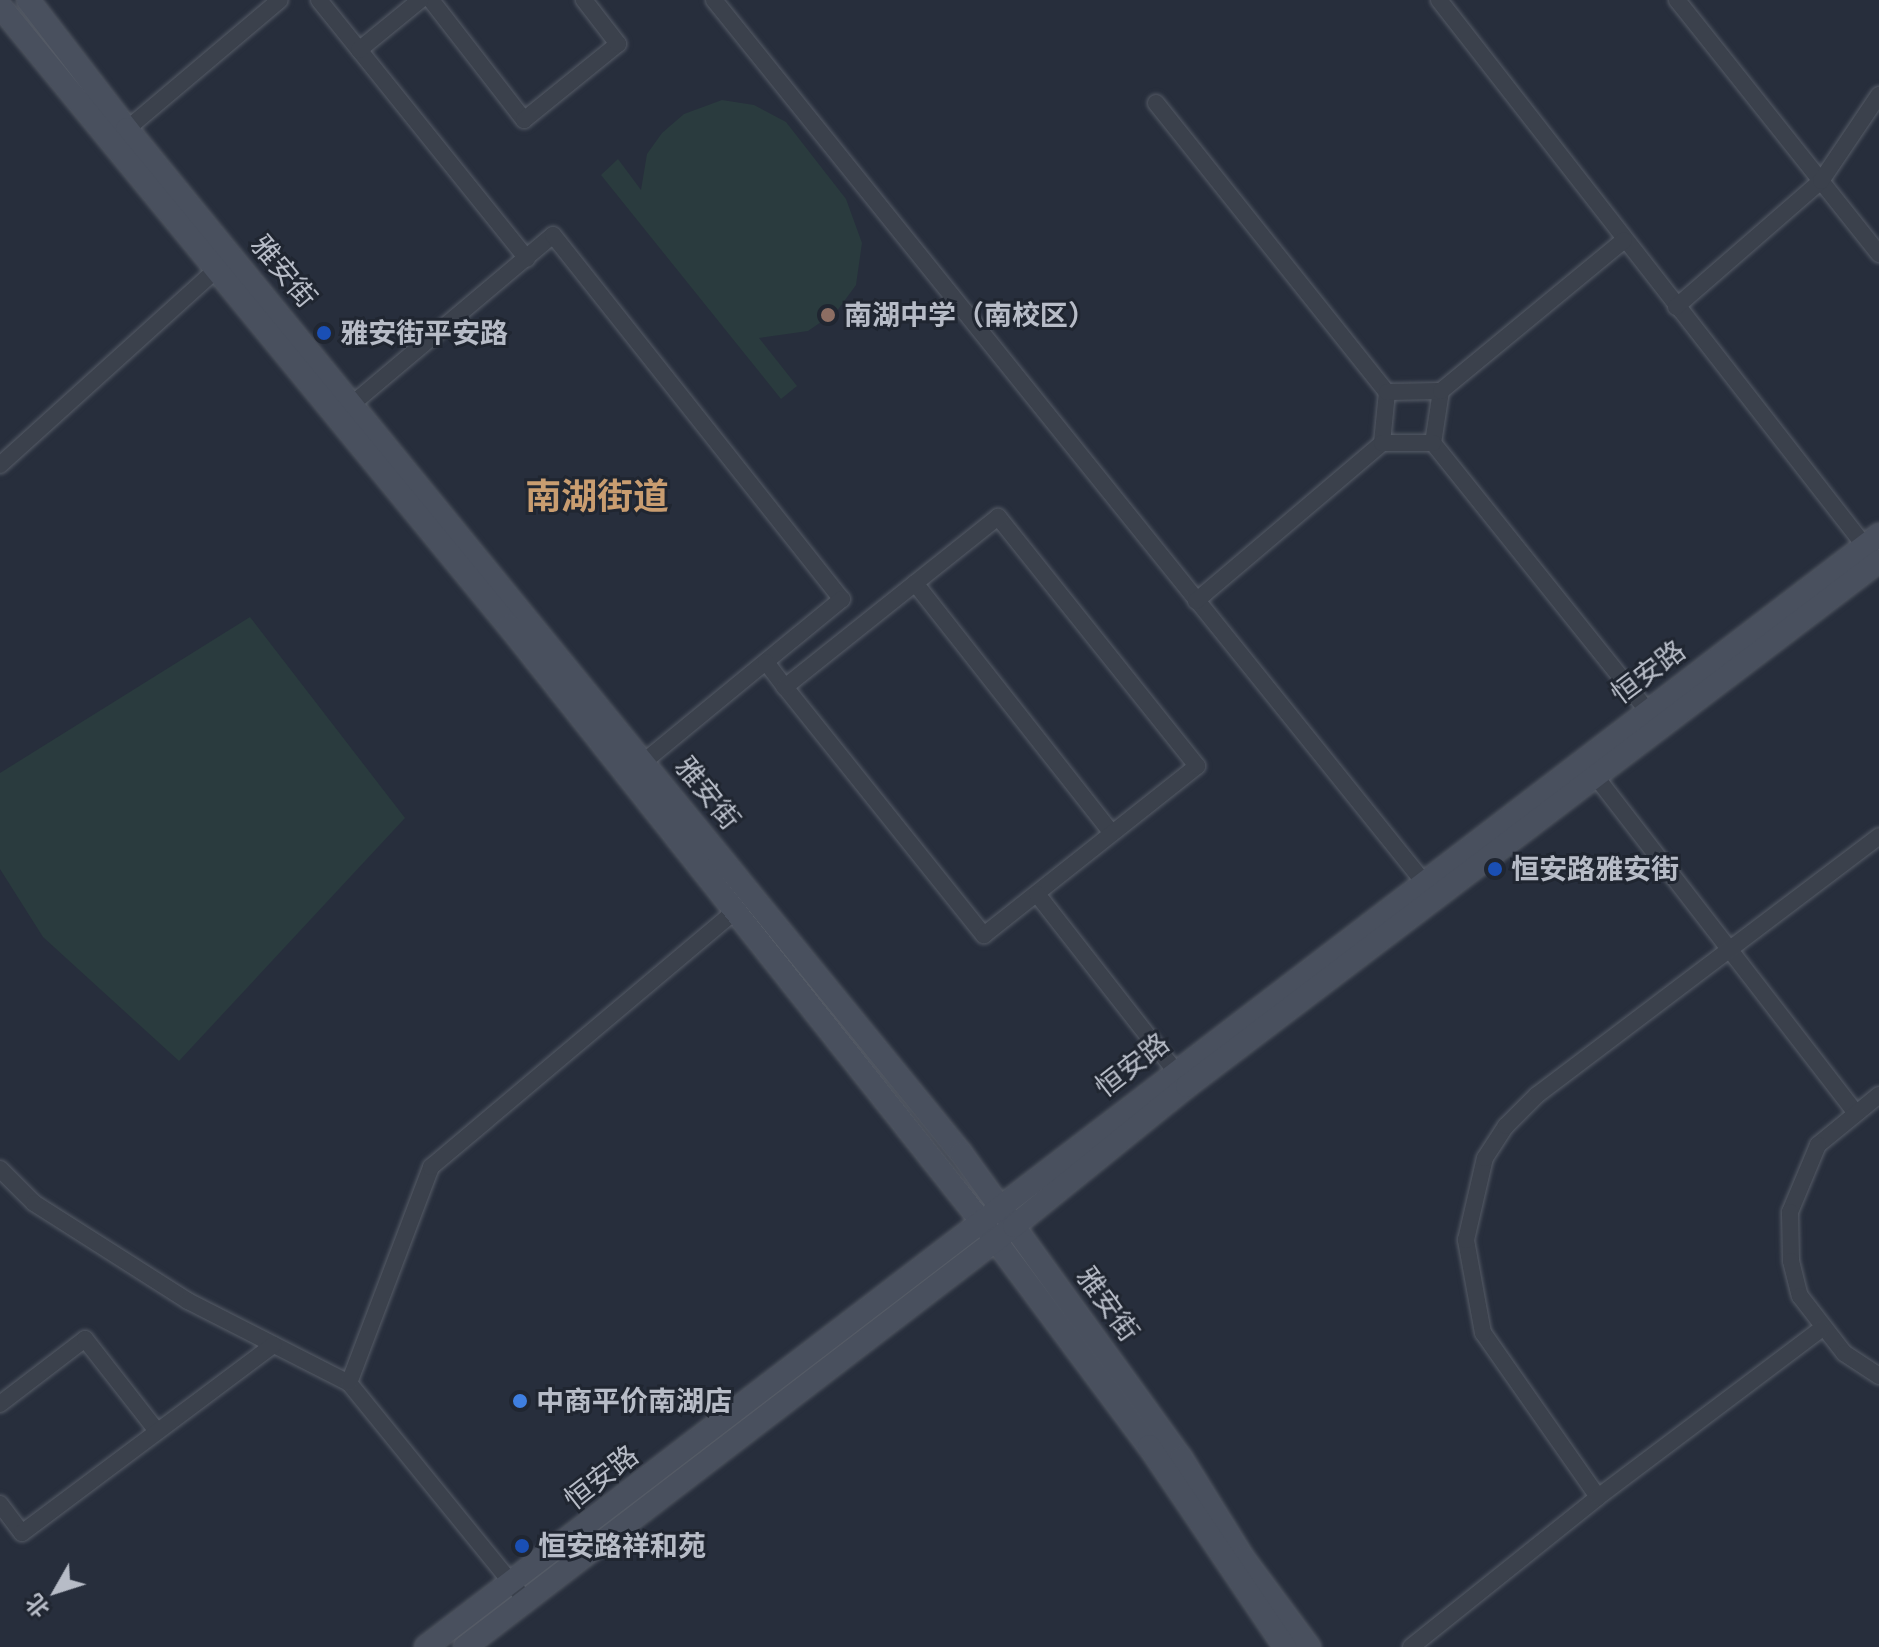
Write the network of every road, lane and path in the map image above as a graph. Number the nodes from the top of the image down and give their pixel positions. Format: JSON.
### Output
{"nodes":[{"id":1,"x":28,"y":0,"type":"edge"},
{"id":2,"x":280,"y":0,"type":"edge"},
{"id":3,"x":319,"y":0,"type":"edge"},
{"id":4,"x":420,"y":0,"type":"edge"},
{"id":5,"x":431,"y":0,"type":"edge"},
{"id":6,"x":584,"y":0,"type":"edge"},
{"id":7,"x":714,"y":0,"type":"edge"},
{"id":8,"x":1439,"y":0,"type":"edge"},
{"id":9,"x":1677,"y":0,"type":"edge"},
{"id":10,"x":0,"y":6,"type":"edge"},
{"id":11,"x":359,"y":50,"type":"junction"},
{"id":12,"x":1879,"y":95,"type":"edge"},
{"id":13,"x":1156,"y":103,"type":"dead end"},
{"id":14,"x":120,"y":135,"type":"junction"},
{"id":15,"x":1821,"y":181,"type":"junction"},
{"id":16,"x":1624,"y":240,"type":"junction"},
{"id":17,"x":1879,"y":254,"type":"edge"},
{"id":18,"x":527,"y":259,"type":"junction"},
{"id":19,"x":218,"y":268,"type":"junction"},
{"id":20,"x":1676,"y":307,"type":"junction"},
{"id":21,"x":1441,"y":391,"type":"junction"},
{"id":22,"x":1387,"y":392,"type":"junction"},
{"id":23,"x":346,"y":410,"type":"junction"},
{"id":24,"x":1382,"y":443,"type":"junction"},
{"id":25,"x":1433,"y":443,"type":"junction"},
{"id":26,"x":0,"y":465,"type":"edge"},
{"id":27,"x":1875,"y":551,"type":"edge"},
{"id":28,"x":915,"y":583,"type":"junction"},
{"id":29,"x":1196,"y":601,"type":"junction"},
{"id":30,"x":766,"y":662,"type":"junction"},
{"id":31,"x":785,"y":687,"type":"junction"},
{"id":32,"x":1654,"y":718,"type":"junction"},
{"id":33,"x":644,"y":761,"type":"junction"},
{"id":34,"x":1589,"y":768,"type":"junction"},
{"id":35,"x":625,"y":776,"type":"junction"},
{"id":36,"x":1112,"y":833,"type":"junction"},
{"id":37,"x":1879,"y":836,"type":"edge"},
{"id":38,"x":1429,"y":889,"type":"junction"},
{"id":39,"x":1037,"y":894,"type":"junction"},
{"id":40,"x":735,"y":911,"type":"junction"},
{"id":41,"x":1728,"y":950,"type":"junction"},
{"id":42,"x":1181,"y":1078,"type":"junction"},
{"id":43,"x":1879,"y":1095,"type":"edge"},
{"id":44,"x":1856,"y":1113,"type":"junction"},
{"id":45,"x":0,"y":1169,"type":"edge"},
{"id":46,"x":1000,"y":1206,"type":"junction"},
{"id":47,"x":981,"y":1221,"type":"junction"},
{"id":48,"x":1014,"y":1226,"type":"junction"},
{"id":49,"x":995,"y":1240,"type":"junction"},
{"id":50,"x":1821,"y":1329,"type":"junction"},
{"id":51,"x":273,"y":1345,"type":"junction"},
{"id":52,"x":1879,"y":1376,"type":"edge"},
{"id":53,"x":349,"y":1383,"type":"junction"},
{"id":54,"x":0,"y":1404,"type":"edge"},
{"id":55,"x":157,"y":1431,"type":"junction"},
{"id":56,"x":1598,"y":1497,"type":"junction"},
{"id":57,"x":0,"y":1504,"type":"edge"},
{"id":58,"x":519,"y":1593,"type":"junction"},
{"id":59,"x":426,"y":1647,"type":"edge"},
{"id":60,"x":465,"y":1647,"type":"edge"},
{"id":61,"x":1285,"y":1647,"type":"edge"},
{"id":62,"x":1309,"y":1647,"type":"edge"},
{"id":63,"x":1411,"y":1647,"type":"edge"}],
"edges":[{"from":1,"to":14,"type":"main road","name":"雅安街"},
{"from":2,"to":14,"type":"street"},
{"from":3,"to":11,"type":"street"},
{"from":4,"to":11,"type":"street"},
{"from":5,"to":6,"type":"street"},
{"from":7,"to":29,"type":"street"},
{"from":8,"to":16,"type":"street"},
{"from":9,"to":15,"type":"street"},
{"from":10,"to":14,"type":"main road","name":"雅安街"},
{"from":11,"to":18,"type":"street"},
{"from":12,"to":15,"type":"street"},
{"from":13,"to":22,"type":"street"},
{"from":14,"to":19,"type":"main road","name":"雅安街"},
{"from":14,"to":23,"type":"main road","name":"雅安街"},
{"from":15,"to":17,"type":"street"},
{"from":15,"to":20,"type":"street"},
{"from":16,"to":20,"type":"street"},
{"from":16,"to":21,"type":"street"},
{"from":18,"to":23,"type":"street"},
{"from":18,"to":30,"type":"street"},
{"from":19,"to":23,"type":"main road","name":"雅安街"},
{"from":19,"to":26,"type":"street"},
{"from":20,"to":27,"type":"street"},
{"from":21,"to":22,"type":"street"},
{"from":21,"to":25,"type":"street"},
{"from":22,"to":24,"type":"street"},
{"from":23,"to":33,"type":"main road","name":"雅安街"},
{"from":23,"to":35,"type":"main road","name":"雅安街"},
{"from":24,"to":25,"type":"street"},
{"from":24,"to":29,"type":"street"},
{"from":25,"to":32,"type":"street"},
{"from":27,"to":32,"type":"main road","name":"恒安路"},
{"from":28,"to":31,"type":"street"},
{"from":28,"to":36,"type":"street"},
{"from":28,"to":36,"type":"street"},
{"from":29,"to":38,"type":"street"},
{"from":30,"to":31,"type":"street"},
{"from":30,"to":33,"type":"street"},
{"from":31,"to":39,"type":"street"},
{"from":32,"to":34,"type":"main road","name":"恒安路"},
{"from":33,"to":35,"type":"street"},
{"from":33,"to":46,"type":"main road","name":"雅安街"},
{"from":34,"to":38,"type":"main road","name":"恒安路"},
{"from":34,"to":41,"type":"street"},
{"from":35,"to":40,"type":"main road","name":"雅安街"},
{"from":36,"to":39,"type":"street"},
{"from":37,"to":41,"type":"street"},
{"from":38,"to":42,"type":"main road","name":"恒安路"},
{"from":39,"to":42,"type":"street"},
{"from":40,"to":47,"type":"main road","name":"雅安街"},
{"from":40,"to":53,"type":"street"},
{"from":41,"to":44,"type":"street"},
{"from":41,"to":56,"type":"street"},
{"from":42,"to":46,"type":"main road","name":"恒安路"},
{"from":42,"to":48,"type":"main road","name":"恒安路"},
{"from":43,"to":44,"type":"street"},
{"from":44,"to":50,"type":"street"},
{"from":45,"to":51,"type":"street"},
{"from":46,"to":47,"type":"main road","name":"恒安路"},
{"from":46,"to":48,"type":"main road","name":"雅安街"},
{"from":47,"to":49,"type":"main road","name":"雅安街"},
{"from":47,"to":58,"type":"main road","name":"恒安路"},
{"from":48,"to":49,"type":"main road","name":"恒安路"},
{"from":48,"to":62,"type":"main road","name":"雅安街"},
{"from":49,"to":58,"type":"main road","name":"恒安路"},
{"from":49,"to":61,"type":"main road","name":"雅安街"},
{"from":50,"to":52,"type":"street"},
{"from":50,"to":56,"type":"street"},
{"from":51,"to":53,"type":"street"},
{"from":51,"to":55,"type":"street"},
{"from":53,"to":58,"type":"street"},
{"from":54,"to":55,"type":"street"},
{"from":55,"to":57,"type":"street"},
{"from":56,"to":63,"type":"street"},
{"from":58,"to":59,"type":"main road","name":"恒安路"},
{"from":58,"to":60,"type":"main road","name":"恒安路"}]}
